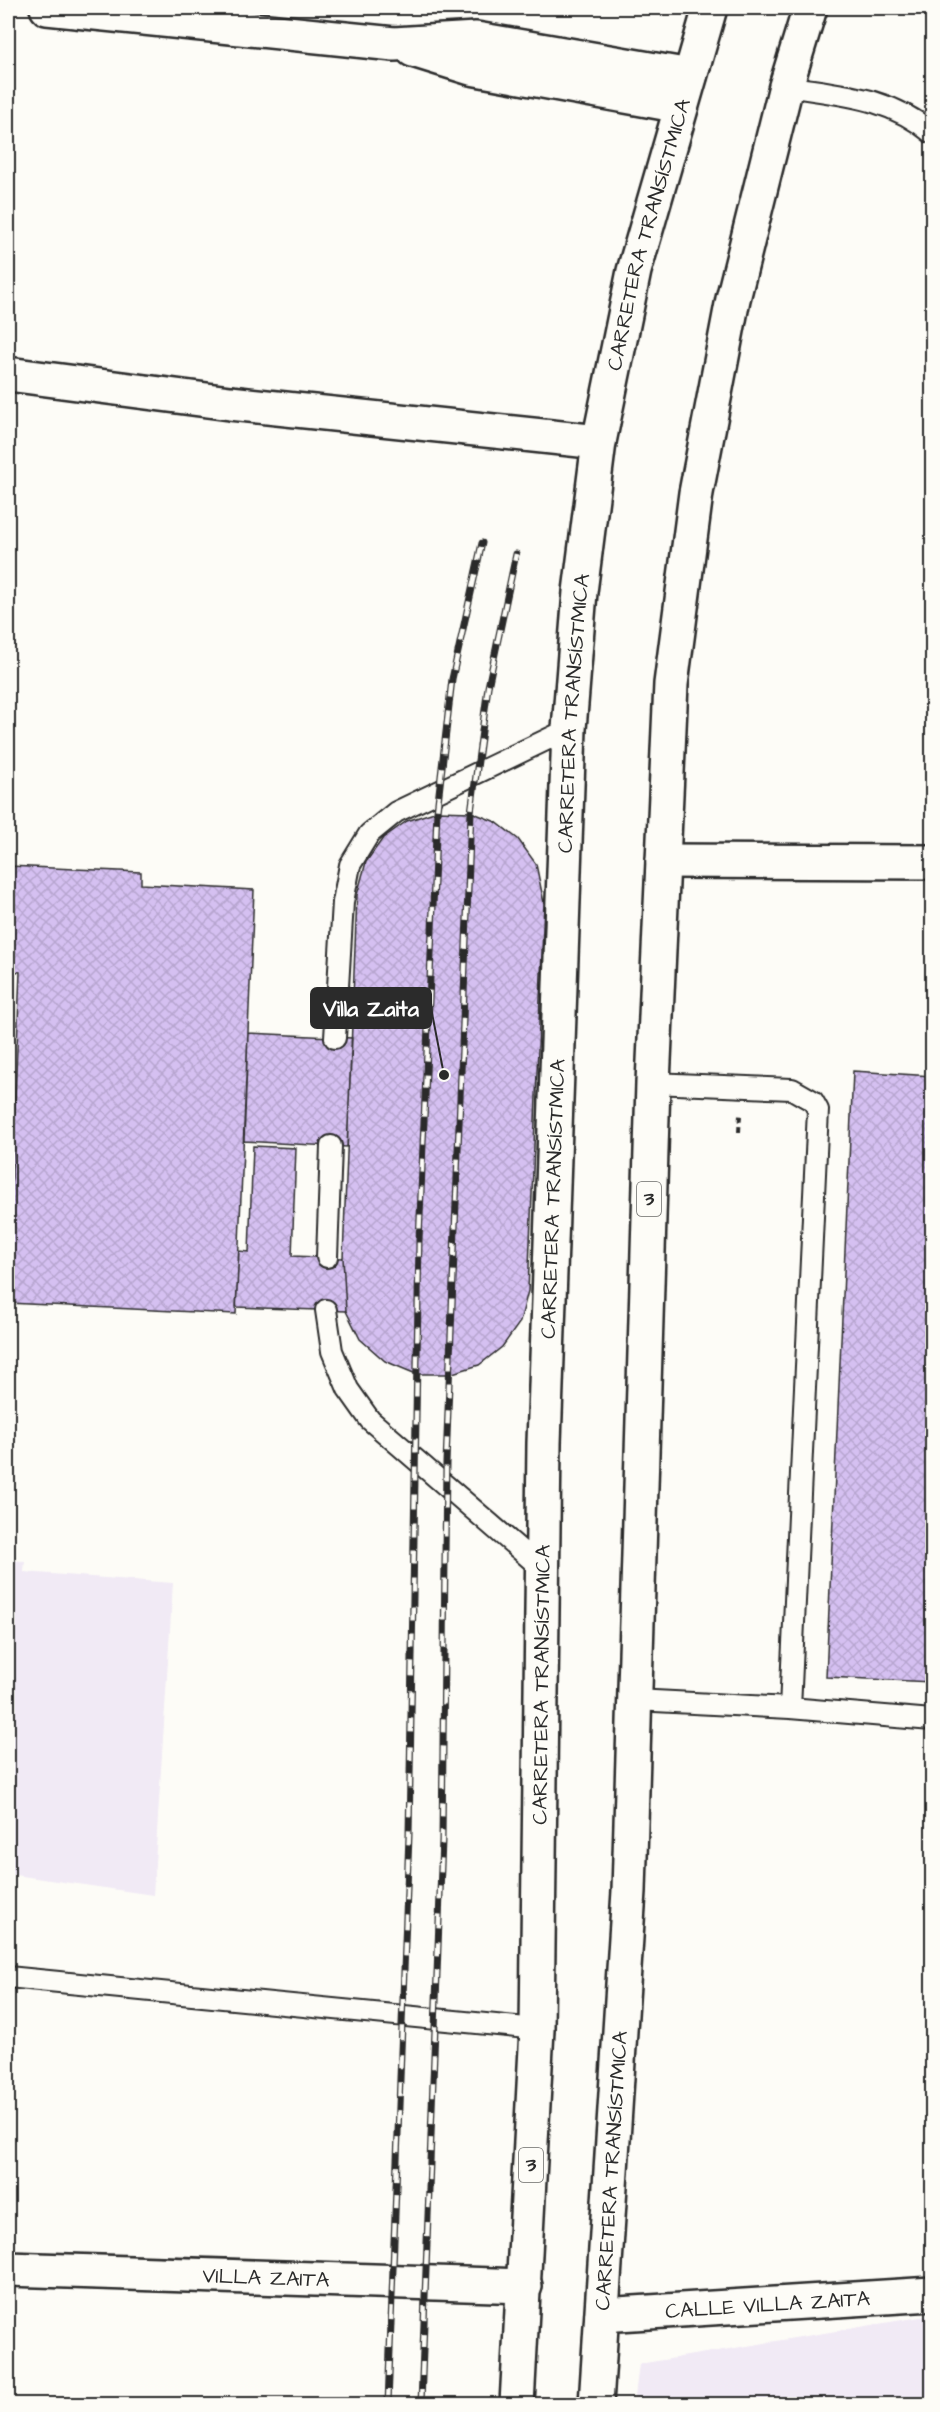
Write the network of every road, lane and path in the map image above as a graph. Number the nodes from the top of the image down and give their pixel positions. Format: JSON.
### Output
{"nodes":[{"id":1,"x":47,"y":8,"type":"edge"},
{"id":2,"x":710,"y":8,"type":"edge"},
{"id":3,"x":810,"y":8,"type":"edge"},
{"id":4,"x":786,"y":86,"type":"junction"},
{"id":5,"x":685,"y":91,"type":"junction"},
{"id":6,"x":933,"y":133,"type":"edge"},
{"id":7,"x":8,"y":374,"type":"edge"},
{"id":8,"x":599,"y":442,"type":"junction"},
{"id":9,"x":569,"y":729,"type":"junction"},
{"id":10,"x":663,"y":861,"type":"junction"},
{"id":11,"x":933,"y":862,"type":"edge"},
{"id":12,"x":335,"y":1038,"type":"dead end"},
{"id":13,"x":652,"y":1083,"type":"junction"},
{"id":14,"x":331,"y":1146,"type":"dead end"},
{"id":15,"x":327,"y":1257,"type":"dead end"},
{"id":16,"x":326,"y":1310,"type":"dead end"},
{"id":17,"x":541,"y":1568,"type":"junction"},
{"id":18,"x":634,"y":1700,"type":"junction"},
{"id":19,"x":790,"y":1708,"type":"junction"},
{"id":20,"x":933,"y":1720,"type":"edge"},
{"id":21,"x":8,"y":1977,"type":"edge"},
{"id":22,"x":537,"y":2029,"type":"junction"},
{"id":23,"x":8,"y":2269,"type":"edge"},
{"id":24,"x":525,"y":2286,"type":"junction"},
{"id":25,"x":933,"y":2294,"type":"edge"},
{"id":26,"x":602,"y":2315,"type":"junction"},
{"id":27,"x":517,"y":2404,"type":"edge"},
{"id":28,"x":596,"y":2404,"type":"edge"}],
"edges":[{"from":1,"to":5,"type":"main road"},
{"from":2,"to":5,"type":"main road","name":"CARRETERA TRANSÍSTMICA","number":"3"},
{"from":3,"to":4,"type":"main road","name":"CARRETERA TRANSÍSTMICA","number":"3"},
{"from":4,"to":6,"type":"lane"},
{"from":4,"to":10,"type":"main road","name":"CARRETERA TRANSÍSTMICA","number":"3"},
{"from":5,"to":8,"type":"main road","name":"CARRETERA TRANSÍSTMICA","number":"3"},
{"from":7,"to":8,"type":"main road"},
{"from":8,"to":9,"type":"main road","name":"CARRETERA TRANSÍSTMICA","number":"3"},
{"from":9,"to":12,"type":"lane"},
{"from":9,"to":17,"type":"main road","name":"CARRETERA TRANSÍSTMICA","number":"3"},
{"from":10,"to":11,"type":"main road"},
{"from":10,"to":13,"type":"main road","name":"CARRETERA TRANSÍSTMICA","number":"3"},
{"from":13,"to":18,"type":"main road","name":"CARRETERA TRANSÍSTMICA","number":"3"},
{"from":13,"to":19,"type":"lane"},
{"from":14,"to":15,"type":"lane"},
{"from":16,"to":17,"type":"lane"},
{"from":17,"to":22,"type":"main road","name":"CARRETERA TRANSÍSTMICA","number":"3"},
{"from":18,"to":19,"type":"lane"},
{"from":18,"to":26,"type":"main road","name":"CARRETERA TRANSÍSTMICA","number":"3"},
{"from":19,"to":20,"type":"lane"},
{"from":21,"to":22,"type":"lane"},
{"from":22,"to":24,"type":"main road","name":"CARRETERA TRANSÍSTMICA","number":"3"},
{"from":23,"to":24,"type":"main road","name":"VILLA ZAITA"},
{"from":24,"to":27,"type":"main road","name":"CARRETERA TRANSÍSTMICA","number":"3"},
{"from":25,"to":26,"type":"main road","name":"CALLE VILLA ZAITA"},
{"from":26,"to":28,"type":"main road","name":"CARRETERA TRANSÍSTMICA","number":"3"}]}
